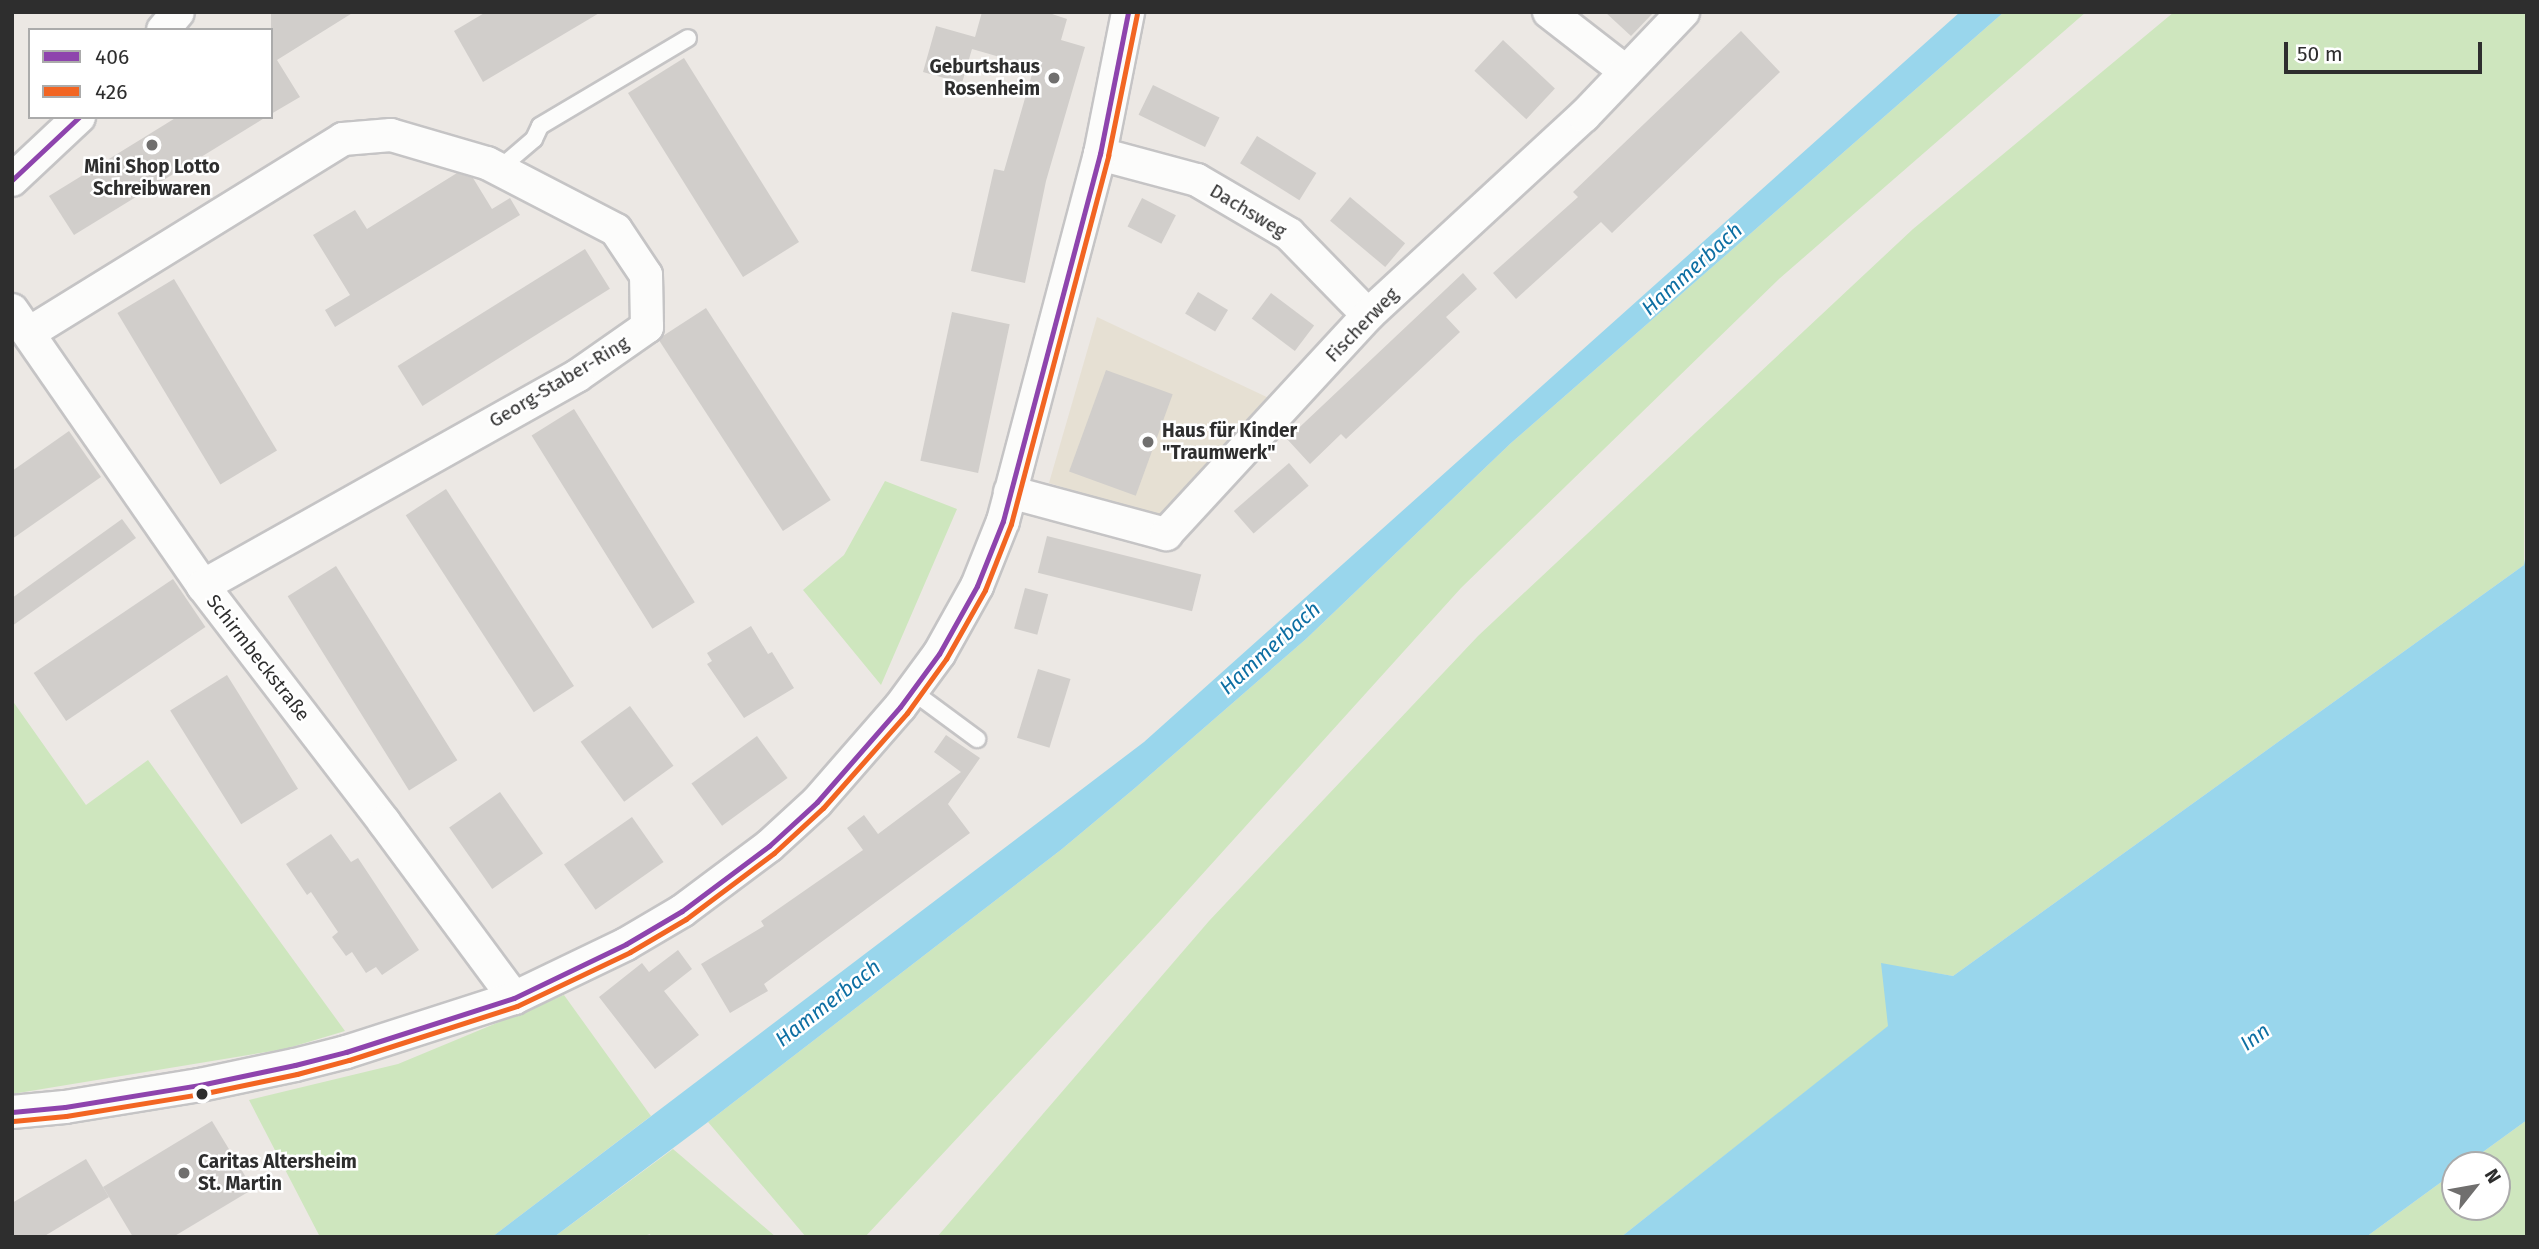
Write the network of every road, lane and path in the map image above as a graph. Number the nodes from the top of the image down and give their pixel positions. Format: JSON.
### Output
{"nodes":[{"id":1,"x":178,"y":12,"type":"edge"},
{"id":2,"x":1128,"y":12,"type":"edge"},
{"id":3,"x":1549,"y":12,"type":"edge"},
{"id":4,"x":1683,"y":12,"type":"edge"},
{"id":5,"x":165,"y":28,"type":"edge"},
{"id":6,"x":688,"y":38,"type":"dead end"},
{"id":7,"x":1625,"y":71,"type":"junction"},
{"id":8,"x":77,"y":119,"type":"edge"},
{"id":9,"x":1100,"y":154,"type":"junction"},
{"id":10,"x":16,"y":168,"type":"edge"},
{"id":11,"x":499,"y":169,"type":"junction"},
{"id":12,"x":1368,"y":315,"type":"junction"},
{"id":13,"x":20,"y":322,"type":"edge"},
{"id":14,"x":1010,"y":492,"type":"junction"},
{"id":15,"x":203,"y":586,"type":"junction"},
{"id":16,"x":912,"y":691,"type":"junction"},
{"id":17,"x":977,"y":739,"type":"dead end"},
{"id":18,"x":514,"y":998,"type":"junction"},
{"id":19,"x":12,"y":1112,"type":"edge"}],
"edges":[{"from":1,"to":5,"type":"street"},
{"from":2,"to":9,"type":"street"},
{"from":3,"to":7,"type":"street"},
{"from":4,"to":7,"type":"street","name":"Fischerweg"},
{"from":6,"to":11,"type":"lane"},
{"from":7,"to":12,"type":"street","name":"Fischerweg"},
{"from":8,"to":10,"type":"street"},
{"from":9,"to":12,"type":"street","name":"Dachsweg"},
{"from":9,"to":14,"type":"street"},
{"from":11,"to":13,"type":"street","name":"Georg-Staber-Ring"},
{"from":11,"to":15,"type":"street","name":"Georg-Staber-Ring"},
{"from":12,"to":14,"type":"street","name":"Fischerweg"},
{"from":13,"to":15,"type":"street","name":"Schirmbeckstraße"},
{"from":14,"to":16,"type":"street"},
{"from":15,"to":18,"type":"street","name":"Schirmbeckstraße"},
{"from":16,"to":17,"type":"lane"},
{"from":16,"to":18,"type":"street"},
{"from":18,"to":19,"type":"street"}]}
